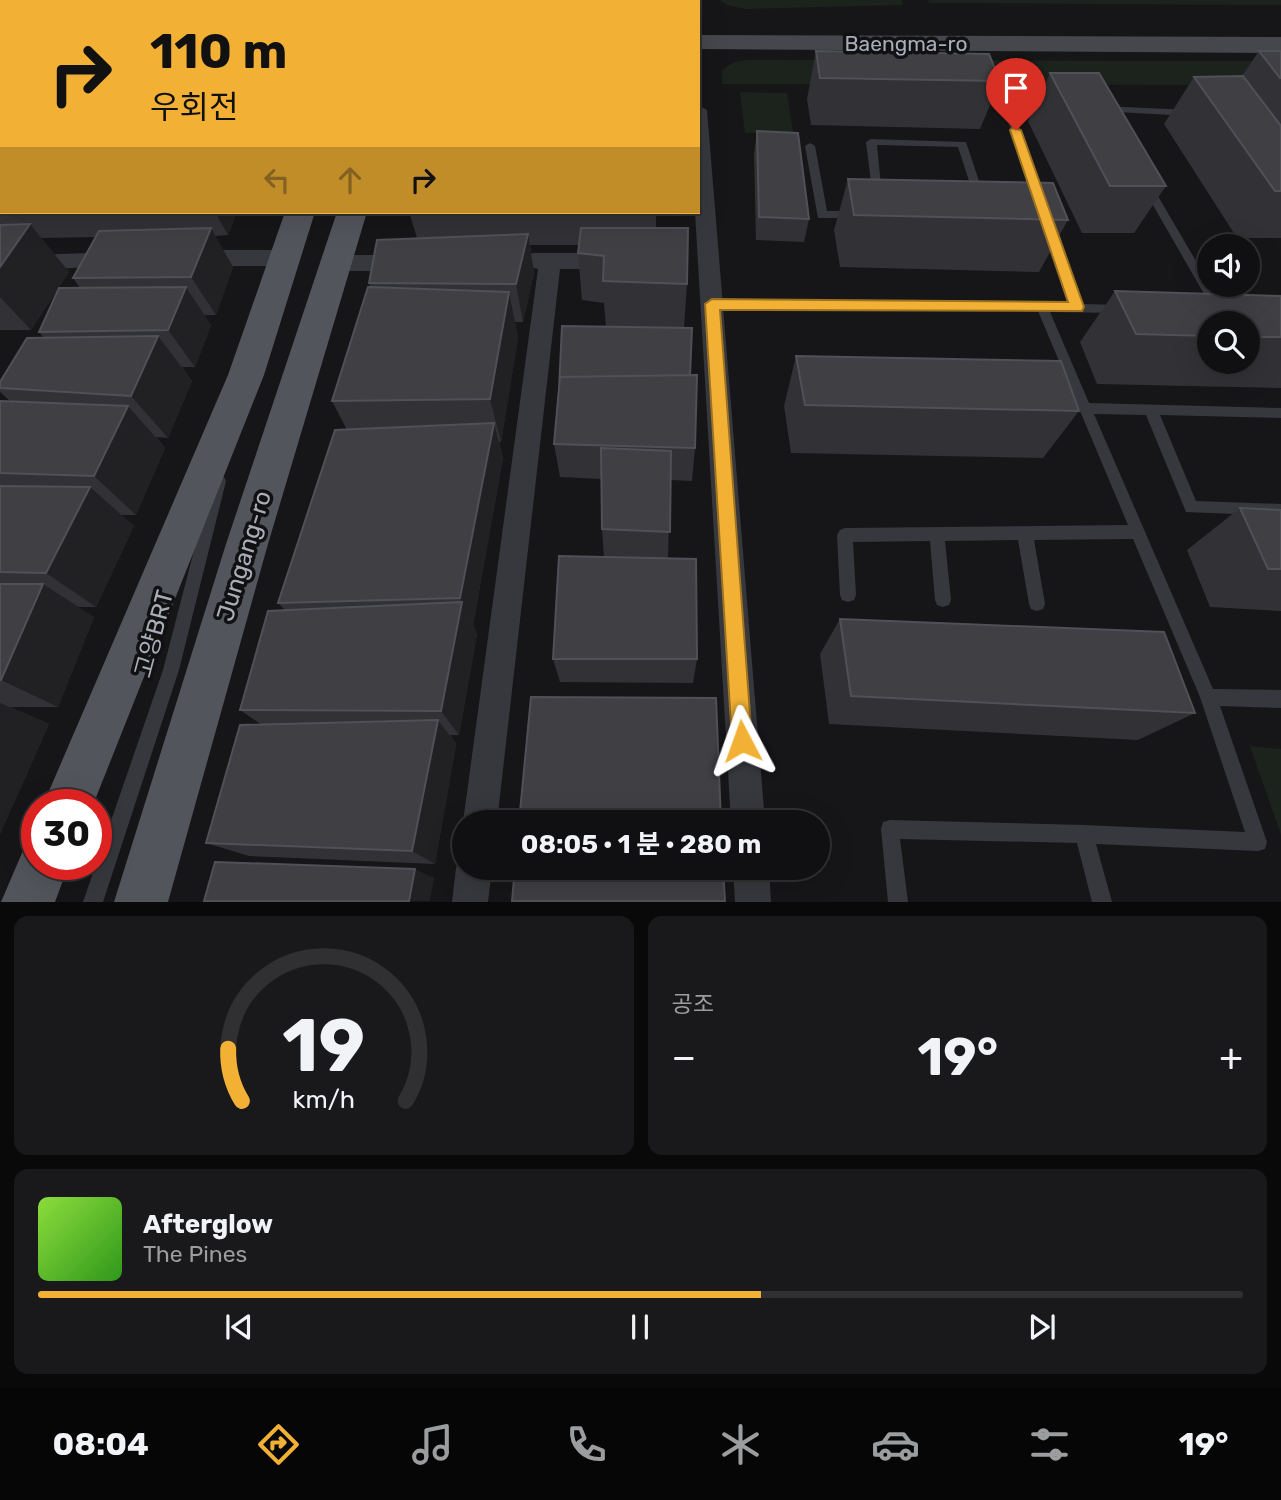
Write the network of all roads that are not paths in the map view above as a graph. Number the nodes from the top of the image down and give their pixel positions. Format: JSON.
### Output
{"nodes":[{"id":1,"x":1281,"y":26,"type":"edge"},
{"id":2,"x":700,"y":27,"type":"edge"},
{"id":3,"x":700,"y":42,"type":"edge"},
{"id":4,"x":1281,"y":45,"type":"edge"},
{"id":5,"x":1062,"y":108,"type":"edge"},
{"id":6,"x":1088,"y":109,"type":"edge"},
{"id":7,"x":1102,"y":109,"type":"junction"},
{"id":8,"x":1196,"y":113,"type":"dead end"},
{"id":9,"x":1109,"y":121,"type":"edge"},
{"id":10,"x":810,"y":146,"type":"dead end"},
{"id":11,"x":1144,"y":180,"type":"edge"},
{"id":12,"x":877,"y":203,"type":"edge"},
{"id":13,"x":982,"y":205,"type":"edge"},
{"id":14,"x":1044,"y":206,"type":"edge"},
{"id":15,"x":299,"y":214,"type":"edge"},
{"id":16,"x":351,"y":214,"type":"edge"},
{"id":17,"x":699,"y":214,"type":"edge"},
{"id":18,"x":867,"y":215,"type":"edge"},
{"id":19,"x":1036,"y":218,"type":"edge"},
{"id":20,"x":285,"y":258,"type":"junction"},
{"id":21,"x":145,"y":259,"type":"edge"},
{"id":22,"x":171,"y":259,"type":"edge"},
{"id":23,"x":94,"y":260,"type":"junction"},
{"id":24,"x":510,"y":261,"type":"edge"},
{"id":25,"x":550,"y":261,"type":"junction"},
{"id":26,"x":634,"y":261,"type":"edge"},
{"id":27,"x":430,"y":262,"type":"edge"},
{"id":28,"x":335,"y":263,"type":"junction"},
{"id":29,"x":0,"y":264,"type":"edge"},
{"id":30,"x":80,"y":285,"type":"edge"},
{"id":31,"x":712,"y":304,"type":"junction"},
{"id":32,"x":1042,"y":307,"type":"junction"},
{"id":33,"x":1077,"y":307,"type":"junction"},
{"id":34,"x":1129,"y":309,"type":"edge"},
{"id":35,"x":1220,"y":311,"type":"edge"},
{"id":36,"x":247,"y":375,"type":"junction"},
{"id":37,"x":1085,"y":408,"type":"junction"},
{"id":38,"x":1151,"y":410,"type":"junction"},
{"id":39,"x":1281,"y":413,"type":"edge"},
{"id":40,"x":1281,"y":510,"type":"edge"},
{"id":41,"x":1138,"y":533,"type":"junction"},
{"id":42,"x":937,"y":534,"type":"junction"},
{"id":43,"x":1025,"y":534,"type":"junction"},
{"id":44,"x":848,"y":595,"type":"dead end"},
{"id":45,"x":943,"y":600,"type":"dead end"},
{"id":46,"x":1037,"y":604,"type":"dead end"},
{"id":47,"x":1208,"y":697,"type":"junction"},
{"id":48,"x":1281,"y":699,"type":"edge"},
{"id":49,"x":75,"y":789,"type":"edge"},
{"id":50,"x":481,"y":810,"type":"edge"},
{"id":51,"x":747,"y":810,"type":"edge"},
{"id":52,"x":1084,"y":834,"type":"junction"},
{"id":53,"x":37,"y":880,"type":"edge"},
{"id":54,"x":473,"y":880,"type":"edge"},
{"id":55,"x":752,"y":880,"type":"edge"},
{"id":56,"x":28,"y":901,"type":"edge"},
{"id":57,"x":93,"y":901,"type":"edge"},
{"id":58,"x":141,"y":901,"type":"edge"},
{"id":59,"x":470,"y":901,"type":"edge"},
{"id":60,"x":753,"y":901,"type":"edge"},
{"id":61,"x":898,"y":901,"type":"edge"},
{"id":62,"x":1102,"y":901,"type":"edge"}],
"edges":[{"from":1,"to":2,"type":"main road","name":"Baengma-ro"},
{"from":3,"to":4,"type":"main road","name":"Baengma-ro"},
{"from":5,"to":14,"type":"lane"},
{"from":6,"to":7,"type":"lane"},
{"from":7,"to":8,"type":"lane"},
{"from":7,"to":9,"type":"lane"},
{"from":10,"to":18,"type":"lane"},
{"from":11,"to":35,"type":"lane"},
{"from":12,"to":13,"type":"lane"},
{"from":15,"to":20,"type":"main road"},
{"from":16,"to":28,"type":"main road","name":"Jungang-ro"},
{"from":17,"to":31,"type":"street"},
{"from":19,"to":33,"type":"lane"},
{"from":20,"to":22,"type":"street"},
{"from":20,"to":36,"type":"main road"},
{"from":21,"to":23,"type":"street"},
{"from":23,"to":29,"type":"street"},
{"from":23,"to":30,"type":"street"},
{"from":24,"to":25,"type":"street"},
{"from":25,"to":26,"type":"street"},
{"from":25,"to":50,"type":"street"},
{"from":27,"to":28,"type":"street"},
{"from":28,"to":58,"type":"main road","name":"Jungang-ro"},
{"from":31,"to":32,"type":"lane"},
{"from":31,"to":51,"type":"street"},
{"from":32,"to":33,"type":"lane"},
{"from":32,"to":37,"type":"lane"},
{"from":33,"to":34,"type":"lane"},
{"from":36,"to":49,"type":"main road"},
{"from":36,"to":57,"type":"lane","name":"고양BRT"},
{"from":37,"to":38,"type":"lane"},
{"from":37,"to":41,"type":"lane"},
{"from":38,"to":39,"type":"lane"},
{"from":38,"to":40,"type":"lane"},
{"from":41,"to":43,"type":"lane"},
{"from":41,"to":47,"type":"lane"},
{"from":42,"to":43,"type":"lane"},
{"from":42,"to":44,"type":"lane"},
{"from":42,"to":45,"type":"lane"},
{"from":43,"to":46,"type":"lane"},
{"from":47,"to":48,"type":"lane"},
{"from":47,"to":52,"type":"lane"},
{"from":52,"to":61,"type":"lane"},
{"from":52,"to":62,"type":"lane"},
{"from":53,"to":56,"type":"main road"},
{"from":54,"to":59,"type":"street"},
{"from":55,"to":60,"type":"street"}]}
